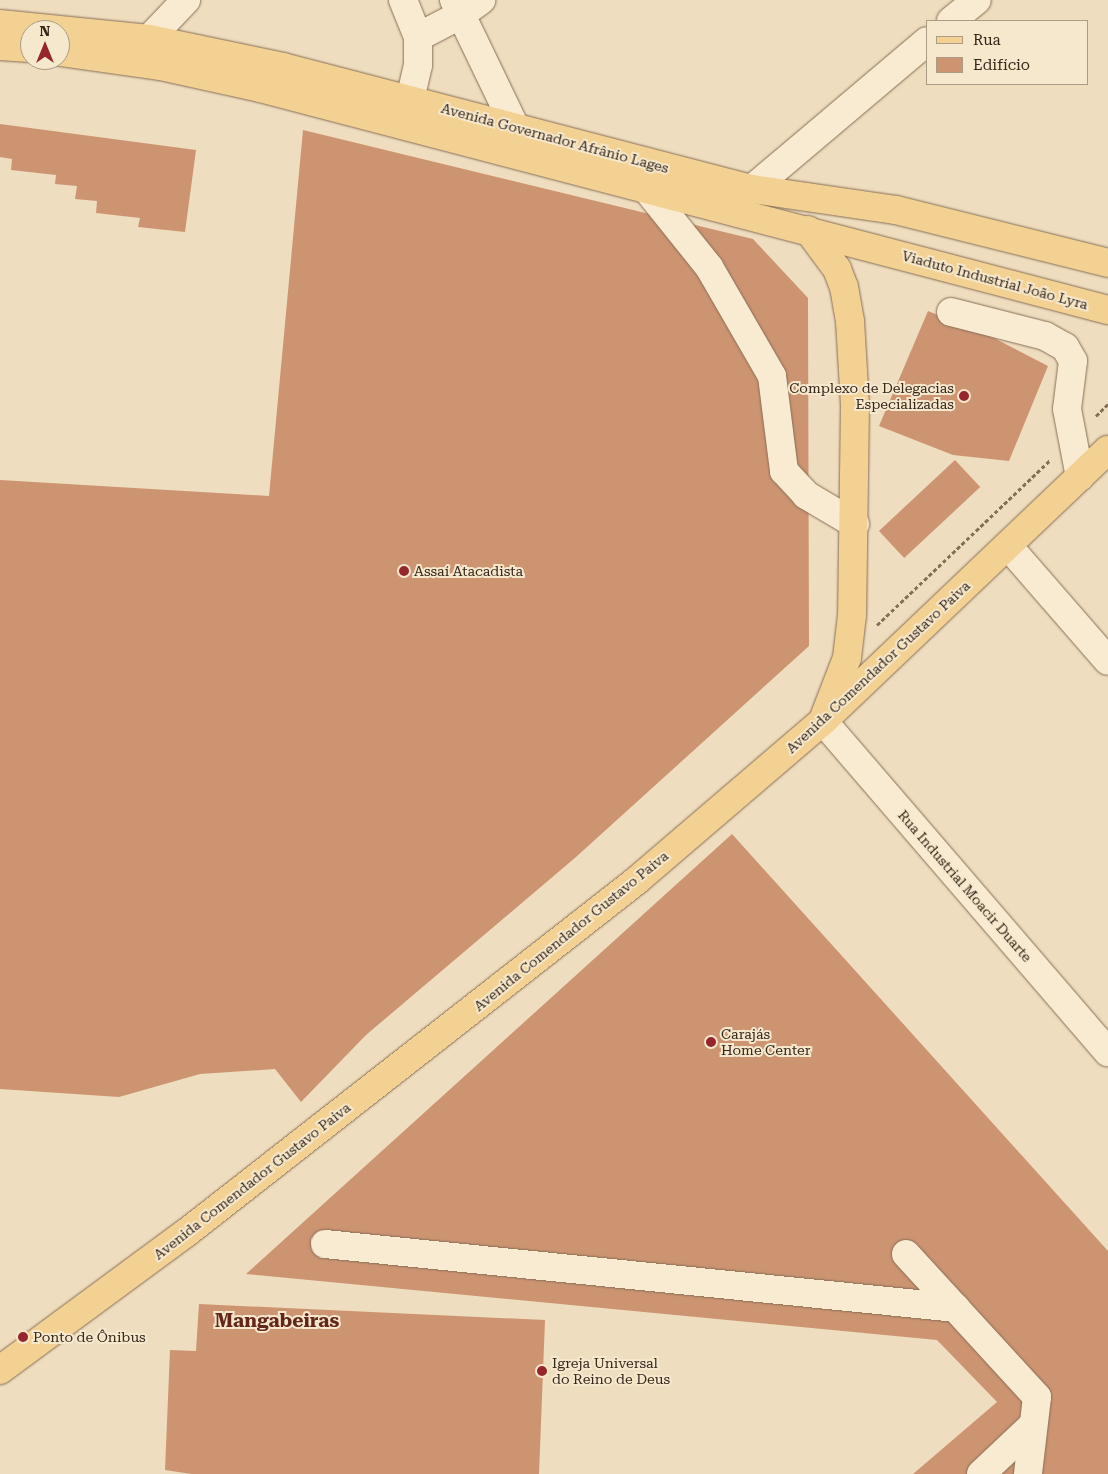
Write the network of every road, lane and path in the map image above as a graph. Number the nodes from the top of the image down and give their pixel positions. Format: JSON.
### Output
{"nodes":[{"id":1,"x":186,"y":0,"type":"edge"},
{"id":2,"x":404,"y":0,"type":"edge"},
{"id":3,"x":977,"y":0,"type":"edge"},
{"id":4,"x":466,"y":5,"type":"edge"},
{"id":5,"x":951,"y":20,"type":"edge"},
{"id":6,"x":0,"y":24,"type":"edge"},
{"id":7,"x":418,"y":37,"type":"junction"},
{"id":8,"x":149,"y":39,"type":"junction"},
{"id":9,"x":926,"y":41,"type":"edge"},
{"id":10,"x":0,"y":46,"type":"edge"},
{"id":11,"x":20,"y":47,"type":"edge"},
{"id":12,"x":70,"y":53,"type":"edge"},
{"id":13,"x":410,"y":100,"type":"junction"},
{"id":14,"x":516,"y":129,"type":"junction"},
{"id":15,"x":644,"y":186,"type":"junction"},
{"id":16,"x":752,"y":189,"type":"junction"},
{"id":17,"x":808,"y":230,"type":"junction"},
{"id":18,"x":886,"y":239,"type":"junction"},
{"id":19,"x":1108,"y":263,"type":"edge"},
{"id":20,"x":1108,"y":280,"type":"edge"},
{"id":21,"x":1108,"y":310,"type":"edge"},
{"id":22,"x":952,"y":312,"type":"dead end"},
{"id":23,"x":1108,"y":404,"type":"edge"},
{"id":24,"x":1073,"y":437,"type":"junction"},
{"id":25,"x":1106,"y":456,"type":"edge"},
{"id":26,"x":1080,"y":477,"type":"junction"},
{"id":27,"x":855,"y":524,"type":"junction"},
{"id":28,"x":1008,"y":546,"type":"junction"},
{"id":29,"x":850,"y":636,"type":"junction"},
{"id":30,"x":1108,"y":661,"type":"edge"},
{"id":31,"x":823,"y":721,"type":"junction"},
{"id":32,"x":1108,"y":1052,"type":"edge"},
{"id":33,"x":325,"y":1244,"type":"dead end"},
{"id":34,"x":906,"y":1254,"type":"dead end"},
{"id":35,"x":956,"y":1308,"type":"junction"},
{"id":36,"x":0,"y":1370,"type":"edge"},
{"id":37,"x":1033,"y":1425,"type":"junction"},
{"id":38,"x":981,"y":1474,"type":"edge"},
{"id":39,"x":1028,"y":1474,"type":"edge"}],
"edges":[{"from":1,"to":8,"type":"street"},
{"from":2,"to":7,"type":"street"},
{"from":3,"to":5,"type":"street"},
{"from":4,"to":7,"type":"street"},
{"from":4,"to":14,"type":"street"},
{"from":6,"to":8,"type":"main road","name":"Avenida Governador Afrânio Lages"},
{"from":7,"to":13,"type":"street"},
{"from":8,"to":13,"type":"main road","name":"Avenida Governador Afrânio Lages"},
{"from":9,"to":16,"type":"street"},
{"from":10,"to":11,"type":"main road"},
{"from":12,"to":15,"type":"main road","name":"Avenida Governador Afrânio Lages"},
{"from":13,"to":14,"type":"main road","name":"Avenida Governador Afrânio Lages"},
{"from":14,"to":16,"type":"main road","name":"Avenida Governador Afrânio Lages"},
{"from":15,"to":17,"type":"main road","name":"Avenida Governador Afrânio Lages"},
{"from":15,"to":27,"type":"street"},
{"from":16,"to":18,"type":"main road"},
{"from":16,"to":19,"type":"main road","name":"Avenida Governador Afrânio Lages"},
{"from":17,"to":18,"type":"main road","name":"Avenida Governador Afrânio Lages"},
{"from":17,"to":27,"type":"main road"},
{"from":18,"to":20,"type":"main road"},
{"from":18,"to":21,"type":"main road","name":"Viaduto Industrial João Lyra"},
{"from":22,"to":24,"type":"street"},
{"from":23,"to":24,"type":"path"},
{"from":24,"to":26,"type":"street"},
{"from":24,"to":29,"type":"path"},
{"from":25,"to":26,"type":"main road","name":"Avenida Comendador Gustavo Paiva"},
{"from":26,"to":28,"type":"main road","name":"Avenida Comendador Gustavo Paiva"},
{"from":27,"to":29,"type":"main road"},
{"from":28,"to":30,"type":"street"},
{"from":28,"to":31,"type":"main road","name":"Avenida Comendador Gustavo Paiva"},
{"from":29,"to":31,"type":"main road"},
{"from":31,"to":32,"type":"street","name":"Rua Industrial Moacir Duarte"},
{"from":31,"to":36,"type":"main road","name":"Avenida Comendador Gustavo Paiva"},
{"from":33,"to":35,"type":"street"},
{"from":34,"to":35,"type":"street"},
{"from":35,"to":37,"type":"street"},
{"from":37,"to":38,"type":"street"},
{"from":37,"to":39,"type":"street"}]}
